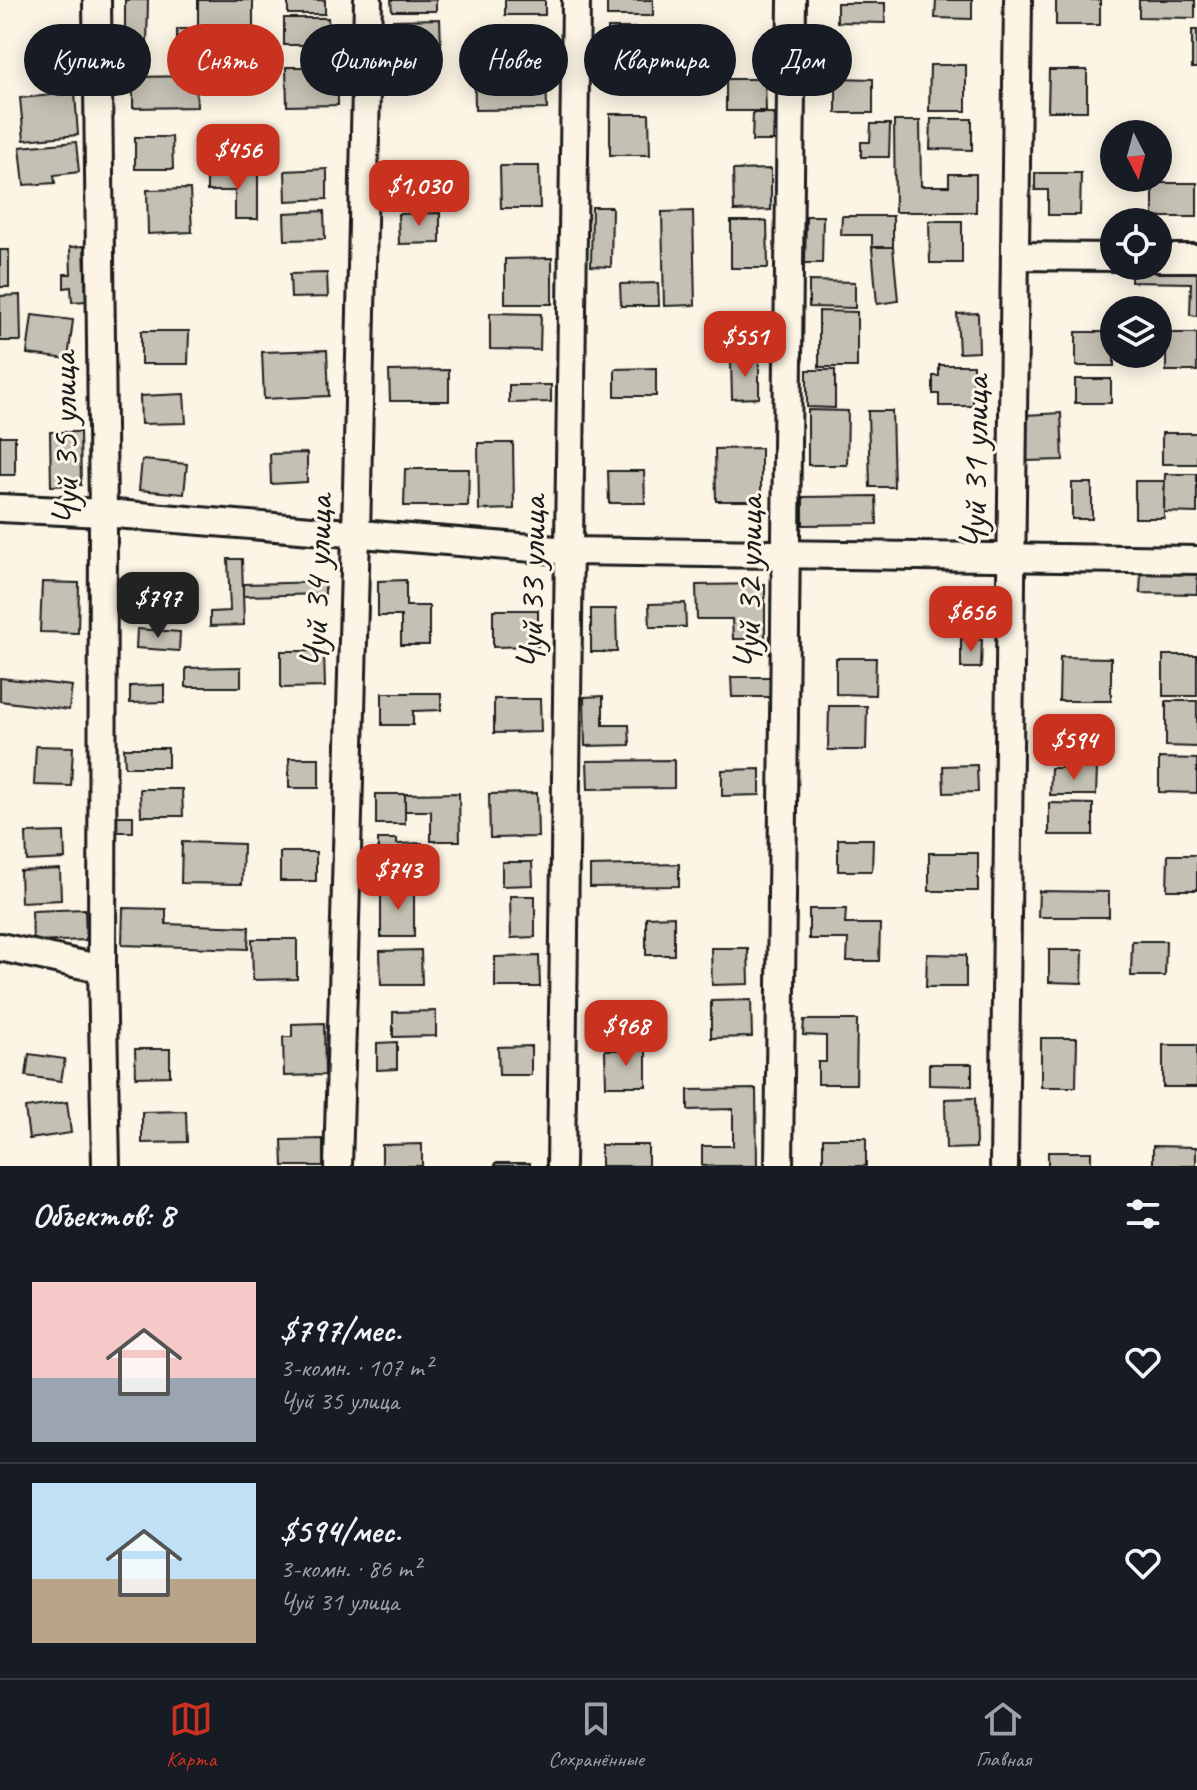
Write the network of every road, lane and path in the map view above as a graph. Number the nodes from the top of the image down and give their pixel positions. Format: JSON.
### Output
{"nodes":[{"id":1,"x":97,"y":0,"type":"edge"},
{"id":2,"x":368,"y":0,"type":"edge"},
{"id":3,"x":576,"y":0,"type":"edge"},
{"id":4,"x":792,"y":0,"type":"edge"},
{"id":5,"x":1018,"y":0,"type":"edge"},
{"id":6,"x":1015,"y":256,"type":"junction"},
{"id":7,"x":1100,"y":257,"type":"edge"},
{"id":8,"x":1172,"y":258,"type":"edge"},
{"id":9,"x":1197,"y":258,"type":"edge"},
{"id":10,"x":0,"y":508,"type":"edge"},
{"id":11,"x":103,"y":513,"type":"junction"},
{"id":12,"x":356,"y":534,"type":"junction"},
{"id":13,"x":569,"y":551,"type":"junction"},
{"id":14,"x":786,"y":554,"type":"junction"},
{"id":15,"x":1011,"y":557,"type":"junction"},
{"id":16,"x":1197,"y":560,"type":"edge"},
{"id":17,"x":0,"y":947,"type":"edge"},
{"id":18,"x":102,"y":969,"type":"junction"},
{"id":19,"x":106,"y":1166,"type":"edge"},
{"id":20,"x":338,"y":1166,"type":"edge"},
{"id":21,"x":561,"y":1166,"type":"edge"},
{"id":22,"x":779,"y":1166,"type":"edge"},
{"id":23,"x":1004,"y":1166,"type":"edge"}],
"edges":[{"from":1,"to":11,"type":"street","name":"Чуй 35 улица"},
{"from":2,"to":12,"type":"street","name":"Чуй 34 улица"},
{"from":3,"to":13,"type":"street","name":"Чуй 33 улица"},
{"from":4,"to":14,"type":"street","name":"Чуй 32 улица"},
{"from":5,"to":6,"type":"street","name":"Чуй 31 улица"},
{"from":6,"to":7,"type":"street"},
{"from":6,"to":15,"type":"street","name":"Чуй 31 улица"},
{"from":8,"to":9,"type":"street"},
{"from":10,"to":11,"type":"street"},
{"from":11,"to":12,"type":"street"},
{"from":11,"to":18,"type":"street","name":"Чуй 35 улица"},
{"from":12,"to":13,"type":"street"},
{"from":12,"to":20,"type":"street","name":"Чуй 34 улица"},
{"from":13,"to":14,"type":"street"},
{"from":13,"to":21,"type":"street","name":"Чуй 33 улица"},
{"from":14,"to":15,"type":"street"},
{"from":14,"to":22,"type":"street","name":"Чуй 32 улица"},
{"from":15,"to":16,"type":"street"},
{"from":15,"to":23,"type":"street","name":"Чуй 31 улица"},
{"from":17,"to":18,"type":"street"},
{"from":18,"to":19,"type":"street","name":"Чуй 35 улица"}]}
